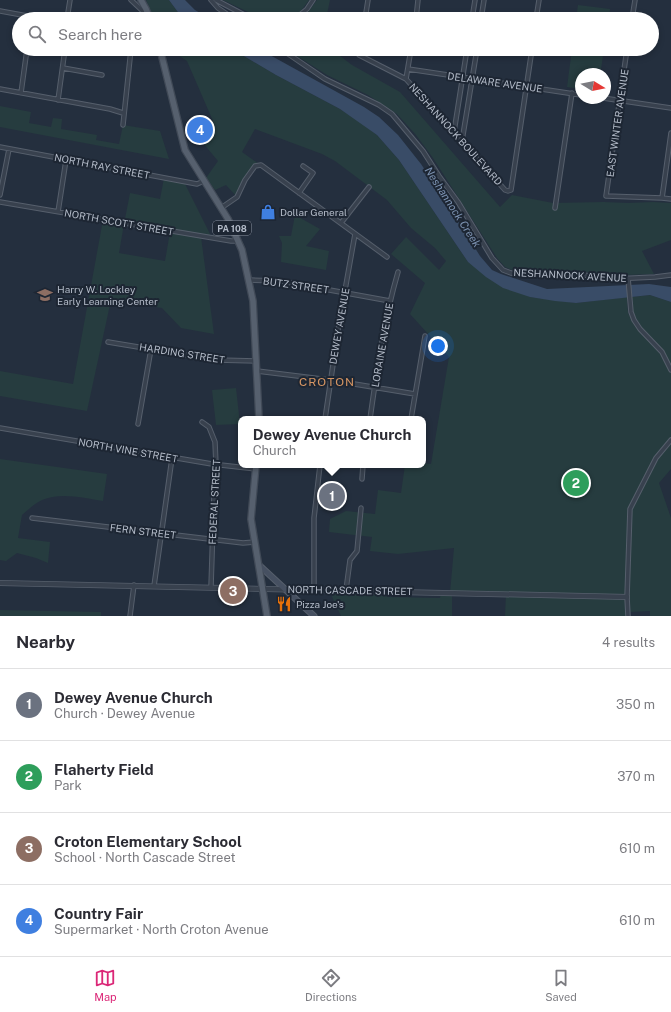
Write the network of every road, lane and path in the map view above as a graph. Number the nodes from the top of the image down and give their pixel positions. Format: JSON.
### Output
{"nodes":[{"id":1,"x":70,"y":0,"type":"edge"},
{"id":2,"x":131,"y":0,"type":"edge"},
{"id":3,"x":141,"y":0,"type":"edge"},
{"id":4,"x":211,"y":0,"type":"edge"},
{"id":5,"x":216,"y":0,"type":"edge"},
{"id":6,"x":313,"y":0,"type":"edge"},
{"id":7,"x":368,"y":0,"type":"edge"},
{"id":8,"x":418,"y":0,"type":"edge"},
{"id":9,"x":475,"y":0,"type":"edge"},
{"id":10,"x":484,"y":0,"type":"edge"},
{"id":11,"x":539,"y":0,"type":"edge"},
{"id":12,"x":635,"y":0,"type":"edge"},
{"id":13,"x":0,"y":11,"type":"edge"},
{"id":14,"x":68,"y":12,"type":"edge"},
{"id":15,"x":143,"y":12,"type":"edge"},
{"id":16,"x":146,"y":12,"type":"edge"},
{"id":17,"x":224,"y":12,"type":"edge"},
{"id":18,"x":239,"y":12,"type":"edge"},
{"id":19,"x":303,"y":12,"type":"edge"},
{"id":20,"x":366,"y":12,"type":"edge"},
{"id":21,"x":417,"y":12,"type":"edge"},
{"id":22,"x":473,"y":12,"type":"edge"},
{"id":23,"x":482,"y":12,"type":"edge"},
{"id":24,"x":537,"y":12,"type":"edge"},
{"id":25,"x":633,"y":12,"type":"edge"},
{"id":26,"x":12,"y":14,"type":"edge"},
{"id":27,"x":26,"y":56,"type":"edge"},
{"id":28,"x":64,"y":56,"type":"edge"},
{"id":29,"x":130,"y":56,"type":"edge"},
{"id":30,"x":162,"y":56,"type":"edge"},
{"id":31,"x":291,"y":56,"type":"edge"},
{"id":32,"x":361,"y":56,"type":"edge"},
{"id":33,"x":410,"y":56,"type":"edge"},
{"id":34,"x":466,"y":56,"type":"edge"},
{"id":35,"x":476,"y":56,"type":"edge"},
{"id":36,"x":531,"y":56,"type":"edge"},
{"id":37,"x":626,"y":56,"type":"edge"},
{"id":38,"x":63,"y":68,"type":"junction"},
{"id":39,"x":408,"y":69,"type":"junction"},
{"id":40,"x":102,"y":75,"type":"dead end"},
{"id":41,"x":463,"y":78,"type":"junction"},
{"id":42,"x":472,"y":79,"type":"junction"},
{"id":43,"x":406,"y":80,"type":"junction"},
{"id":44,"x":526,"y":87,"type":"junction"},
{"id":45,"x":0,"y":89,"type":"edge"},
{"id":46,"x":21,"y":93,"type":"junction"},
{"id":47,"x":572,"y":93,"type":"junction"},
{"id":48,"x":575,"y":94,"type":"edge"},
{"id":49,"x":611,"y":99,"type":"edge"},
{"id":50,"x":58,"y":100,"type":"junction"},
{"id":51,"x":620,"y":100,"type":"junction"},
{"id":52,"x":671,"y":108,"type":"edge"},
{"id":53,"x":123,"y":113,"type":"junction"},
{"id":54,"x":123,"y":124,"type":"dead end"},
{"id":55,"x":454,"y":132,"type":"junction"},
{"id":56,"x":671,"y":133,"type":"edge"},
{"id":57,"x":462,"y":141,"type":"junction"},
{"id":58,"x":0,"y":147,"type":"edge"},
{"id":59,"x":9,"y":148,"type":"junction"},
{"id":60,"x":66,"y":160,"type":"junction"},
{"id":61,"x":303,"y":166,"type":"dead end"},
{"id":62,"x":204,"y":181,"type":"junction"},
{"id":63,"x":369,"y":187,"type":"dead end"},
{"id":64,"x":299,"y":193,"type":"junction"},
{"id":65,"x":0,"y":195,"type":"edge"},
{"id":66,"x":662,"y":198,"type":"junction"},
{"id":67,"x":671,"y":199,"type":"edge"},
{"id":68,"x":0,"y":202,"type":"edge"},
{"id":69,"x":222,"y":208,"type":"junction"},
{"id":70,"x":555,"y":208,"type":"dead end"},
{"id":71,"x":58,"y":212,"type":"junction"},
{"id":72,"x":341,"y":223,"type":"junction"},
{"id":73,"x":356,"y":234,"type":"junction"},
{"id":74,"x":238,"y":241,"type":"junction"},
{"id":75,"x":387,"y":257,"type":"dead end"},
{"id":76,"x":398,"y":272,"type":"dead end"},
{"id":77,"x":671,"y":275,"type":"edge"},
{"id":78,"x":249,"y":280,"type":"junction"},
{"id":79,"x":628,"y":280,"type":"junction"},
{"id":80,"x":345,"y":293,"type":"junction"},
{"id":81,"x":390,"y":301,"type":"junction"},
{"id":82,"x":425,"y":336,"type":"dead end"},
{"id":83,"x":108,"y":342,"type":"dead end"},
{"id":84,"x":151,"y":349,"type":"junction"},
{"id":85,"x":256,"y":362,"type":"junction"},
{"id":86,"x":671,"y":370,"type":"edge"},
{"id":87,"x":257,"y":371,"type":"junction"},
{"id":88,"x":330,"y":380,"type":"junction"},
{"id":89,"x":375,"y":387,"type":"junction"},
{"id":90,"x":415,"y":394,"type":"junction"},
{"id":91,"x":259,"y":416,"type":"edge"},
{"id":92,"x":325,"y":416,"type":"edge"},
{"id":93,"x":370,"y":416,"type":"edge"},
{"id":94,"x":411,"y":416,"type":"edge"},
{"id":95,"x":202,"y":422,"type":"dead end"},
{"id":96,"x":138,"y":424,"type":"dead end"},
{"id":97,"x":0,"y":428,"type":"edge"},
{"id":98,"x":671,"y":440,"type":"edge"},
{"id":99,"x":172,"y":458,"type":"junction"},
{"id":100,"x":216,"y":465,"type":"junction"},
{"id":101,"x":238,"y":466,"type":"edge"},
{"id":102,"x":256,"y":468,"type":"edge"},
{"id":103,"x":320,"y":468,"type":"edge"},
{"id":104,"x":363,"y":468,"type":"edge"},
{"id":105,"x":362,"y":479,"type":"dead end"},
{"id":106,"x":361,"y":508,"type":"dead end"},
{"id":107,"x":32,"y":518,"type":"dead end"},
{"id":108,"x":162,"y":534,"type":"junction"},
{"id":109,"x":212,"y":540,"type":"junction"},
{"id":110,"x":255,"y":542,"type":"junction"},
{"id":111,"x":259,"y":565,"type":"junction"},
{"id":112,"x":0,"y":582,"type":"edge"},
{"id":113,"x":134,"y":586,"type":"junction"},
{"id":114,"x":154,"y":586,"type":"junction"},
{"id":115,"x":211,"y":587,"type":"junction"},
{"id":116,"x":263,"y":588,"type":"junction"},
{"id":117,"x":285,"y":589,"type":"junction"},
{"id":118,"x":314,"y":589,"type":"junction"},
{"id":119,"x":346,"y":590,"type":"junction"},
{"id":120,"x":627,"y":597,"type":"junction"},
{"id":121,"x":130,"y":616,"type":"edge"},
{"id":122,"x":268,"y":616,"type":"edge"},
{"id":123,"x":314,"y":616,"type":"edge"},
{"id":124,"x":628,"y":616,"type":"edge"}],
"edges":[{"from":1,"to":14,"type":"street"},
{"from":2,"to":15,"type":"street"},
{"from":3,"to":16,"type":"main road"},
{"from":4,"to":17,"type":"street"},
{"from":5,"to":18,"type":"street"},
{"from":6,"to":19,"type":"street"},
{"from":7,"to":20,"type":"street"},
{"from":8,"to":21,"type":"street"},
{"from":9,"to":22,"type":"street"},
{"from":10,"to":23,"type":"street"},
{"from":11,"to":24,"type":"street"},
{"from":12,"to":25,"type":"street"},
{"from":13,"to":26,"type":"street"},
{"from":27,"to":46,"type":"street"},
{"from":28,"to":38,"type":"street"},
{"from":29,"to":53,"type":"street"},
{"from":30,"to":62,"type":"main road","number":"PA 108"},
{"from":31,"to":79,"type":"street","name":"NESHANNOCK AVENUE"},
{"from":32,"to":43,"type":"street","name":"NESHANNOCK BOULEVARD"},
{"from":33,"to":39,"type":"street"},
{"from":34,"to":41,"type":"street"},
{"from":35,"to":42,"type":"street"},
{"from":36,"to":44,"type":"street"},
{"from":37,"to":51,"type":"street","name":"EAST WINTER AVENUE"},
{"from":38,"to":40,"type":"street"},
{"from":38,"to":50,"type":"street"},
{"from":39,"to":41,"type":"street","name":"DELAWARE AVENUE"},
{"from":39,"to":43,"type":"street"},
{"from":41,"to":42,"type":"street","name":"DELAWARE AVENUE"},
{"from":41,"to":55,"type":"street"},
{"from":42,"to":44,"type":"street","name":"DELAWARE AVENUE"},
{"from":42,"to":57,"type":"street"},
{"from":43,"to":55,"type":"street","name":"NESHANNOCK BOULEVARD"},
{"from":44,"to":47,"type":"street","name":"DELAWARE AVENUE"},
{"from":44,"to":57,"type":"street","name":"NESHANNOCK BOULEVARD"},
{"from":45,"to":46,"type":"street"},
{"from":46,"to":50,"type":"street"},
{"from":47,"to":48,"type":"street","name":"DELAWARE AVENUE"},
{"from":47,"to":70,"type":"street"},
{"from":49,"to":51,"type":"street"},
{"from":50,"to":53,"type":"street"},
{"from":51,"to":52,"type":"street"},
{"from":51,"to":66,"type":"street","name":"EAST WINTER AVENUE"},
{"from":53,"to":54,"type":"street"},
{"from":55,"to":57,"type":"street","name":"NESHANNOCK BOULEVARD"},
{"from":56,"to":66,"type":"street"},
{"from":58,"to":59,"type":"street","name":"NORTH RAY STREET"},
{"from":59,"to":60,"type":"street","name":"NORTH RAY STREET"},
{"from":59,"to":65,"type":"street"},
{"from":60,"to":62,"type":"street","name":"NORTH RAY STREET"},
{"from":60,"to":71,"type":"street"},
{"from":61,"to":64,"type":"street"},
{"from":62,"to":69,"type":"main road","number":"PA 108"},
{"from":63,"to":72,"type":"street"},
{"from":64,"to":69,"type":"street"},
{"from":64,"to":72,"type":"street"},
{"from":66,"to":67,"type":"street"},
{"from":68,"to":71,"type":"street","name":"NORTH SCOTT STREET"},
{"from":69,"to":74,"type":"main road","number":"PA 108"},
{"from":71,"to":74,"type":"street","name":"NORTH SCOTT STREET"},
{"from":72,"to":73,"type":"street"},
{"from":73,"to":75,"type":"street"},
{"from":73,"to":80,"type":"street","name":"DEWEY AVENUE"},
{"from":74,"to":78,"type":"main road","number":"PA 108"},
{"from":76,"to":81,"type":"street","name":"LORAINE AVENUE"},
{"from":77,"to":79,"type":"street","name":"NESHANNOCK AVENUE"},
{"from":78,"to":80,"type":"street","name":"BUTZ STREET"},
{"from":78,"to":85,"type":"main road","number":"PA 108"},
{"from":79,"to":86,"type":"street"},
{"from":80,"to":81,"type":"street","name":"BUTZ STREET"},
{"from":80,"to":88,"type":"street","name":"DEWEY AVENUE"},
{"from":81,"to":89,"type":"street","name":"LORAINE AVENUE"},
{"from":82,"to":90,"type":"street"},
{"from":83,"to":84,"type":"street","name":"HARDING STREET"},
{"from":84,"to":85,"type":"street","name":"HARDING STREET"},
{"from":84,"to":96,"type":"street"},
{"from":85,"to":87,"type":"main road","number":"PA 108"},
{"from":87,"to":88,"type":"street"},
{"from":87,"to":91,"type":"main road","number":"PA 108"},
{"from":88,"to":89,"type":"street"},
{"from":88,"to":92,"type":"street","name":"DEWEY AVENUE"},
{"from":89,"to":90,"type":"street"},
{"from":89,"to":93,"type":"street","name":"LORAINE AVENUE"},
{"from":90,"to":94,"type":"street"},
{"from":95,"to":100,"type":"street","name":"FEDERAL STREET"},
{"from":97,"to":99,"type":"street","name":"NORTH VINE STREET"},
{"from":98,"to":120,"type":"street"},
{"from":99,"to":100,"type":"street","name":"NORTH VINE STREET"},
{"from":99,"to":108,"type":"street"},
{"from":100,"to":101,"type":"street","name":"NORTH VINE STREET"},
{"from":100,"to":109,"type":"street","name":"FEDERAL STREET"},
{"from":102,"to":110,"type":"main road"},
{"from":103,"to":118,"type":"street"},
{"from":104,"to":105,"type":"street"},
{"from":106,"to":119,"type":"street"},
{"from":107,"to":108,"type":"street","name":"FERN STREET"},
{"from":108,"to":109,"type":"street","name":"FERN STREET"},
{"from":108,"to":114,"type":"street"},
{"from":109,"to":110,"type":"street","name":"FERN STREET"},
{"from":109,"to":115,"type":"street","name":"FEDERAL STREET"},
{"from":110,"to":111,"type":"main road"},
{"from":111,"to":116,"type":"main road"},
{"from":111,"to":117,"type":"main road"},
{"from":112,"to":113,"type":"street","name":"NORTH CASCADE STREET"},
{"from":113,"to":114,"type":"street","name":"NORTH CASCADE STREET"},
{"from":113,"to":121,"type":"street"},
{"from":114,"to":115,"type":"street","name":"NORTH CASCADE STREET"},
{"from":115,"to":116,"type":"street","name":"NORTH CASCADE STREET"},
{"from":116,"to":117,"type":"street","name":"NORTH CASCADE STREET"},
{"from":116,"to":122,"type":"main road"},
{"from":117,"to":118,"type":"street","name":"NORTH CASCADE STREET"},
{"from":117,"to":123,"type":"main road"},
{"from":118,"to":119,"type":"street","name":"NORTH CASCADE STREET"},
{"from":119,"to":120,"type":"street","name":"NORTH CASCADE STREET"},
{"from":120,"to":124,"type":"street"}]}
